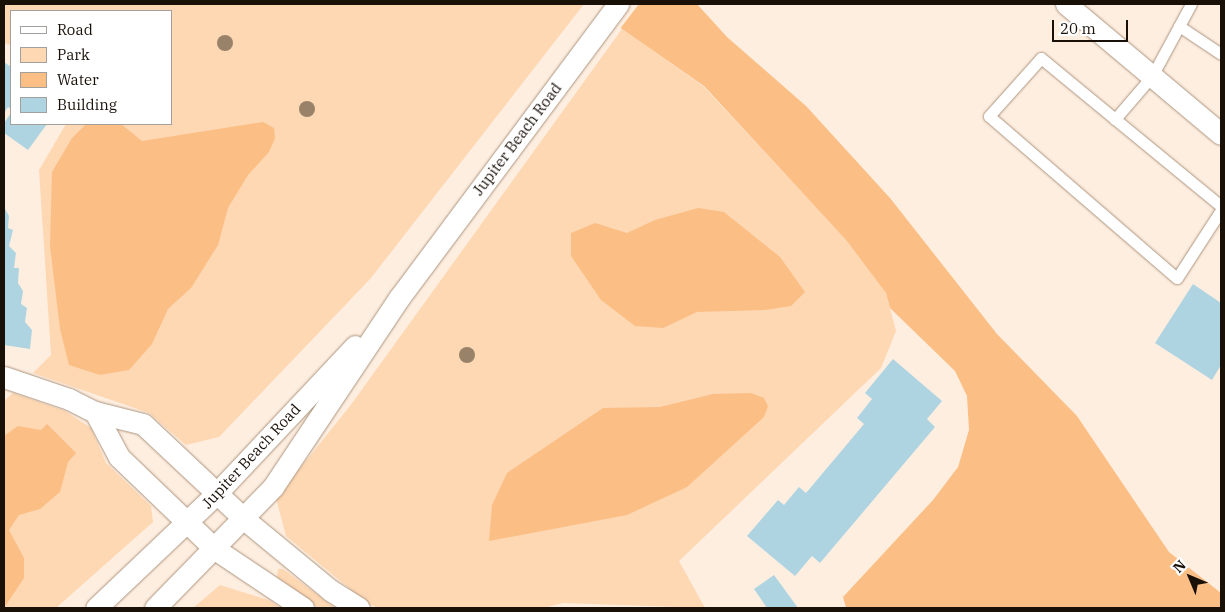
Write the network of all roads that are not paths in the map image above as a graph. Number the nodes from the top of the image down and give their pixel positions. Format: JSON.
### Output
{"nodes":[{"id":1,"x":618,"y":4,"type":"edge"},
{"id":2,"x":1066,"y":4,"type":"edge"},
{"id":3,"x":1191,"y":4,"type":"edge"},
{"id":4,"x":1179,"y":26,"type":"junction"},
{"id":5,"x":1221,"y":54,"type":"edge"},
{"id":6,"x":1152,"y":76,"type":"junction"},
{"id":7,"x":1115,"y":119,"type":"junction"},
{"id":8,"x":1221,"y":134,"type":"edge"},
{"id":9,"x":1221,"y":206,"type":"edge"},
{"id":10,"x":1221,"y":210,"type":"edge"},
{"id":11,"x":399,"y":298,"type":"junction"},
{"id":12,"x":4,"y":377,"type":"edge"},
{"id":13,"x":95,"y":412,"type":"junction"},
{"id":14,"x":216,"y":494,"type":"junction"},
{"id":15,"x":244,"y":519,"type":"junction"},
{"id":16,"x":187,"y":522,"type":"junction"},
{"id":17,"x":215,"y":549,"type":"junction"},
{"id":18,"x":96,"y":608,"type":"edge"},
{"id":19,"x":155,"y":608,"type":"edge"},
{"id":20,"x":303,"y":608,"type":"edge"},
{"id":21,"x":359,"y":608,"type":"edge"}],
"edges":[{"from":1,"to":11,"type":"street","name":"Jupiter Beach Road"},
{"from":2,"to":6,"type":"street"},
{"from":3,"to":4,"type":"lane"},
{"from":4,"to":5,"type":"lane"},
{"from":4,"to":6,"type":"lane"},
{"from":6,"to":7,"type":"lane"},
{"from":6,"to":8,"type":"street"},
{"from":7,"to":9,"type":"lane"},
{"from":7,"to":10,"type":"lane"},
{"from":11,"to":14,"type":"street","name":"Jupiter Beach Road"},
{"from":11,"to":15,"type":"street","name":"Jupiter Beach Road"},
{"from":12,"to":13,"type":"street"},
{"from":13,"to":14,"type":"street"},
{"from":13,"to":16,"type":"street"},
{"from":14,"to":15,"type":"street"},
{"from":14,"to":16,"type":"street","name":"Jupiter Beach Road"},
{"from":15,"to":17,"type":"street","name":"Jupiter Beach Road"},
{"from":15,"to":21,"type":"street"},
{"from":16,"to":17,"type":"street"},
{"from":16,"to":18,"type":"street","name":"Jupiter Beach Road"},
{"from":17,"to":19,"type":"street","name":"Jupiter Beach Road"},
{"from":17,"to":20,"type":"street"}]}
